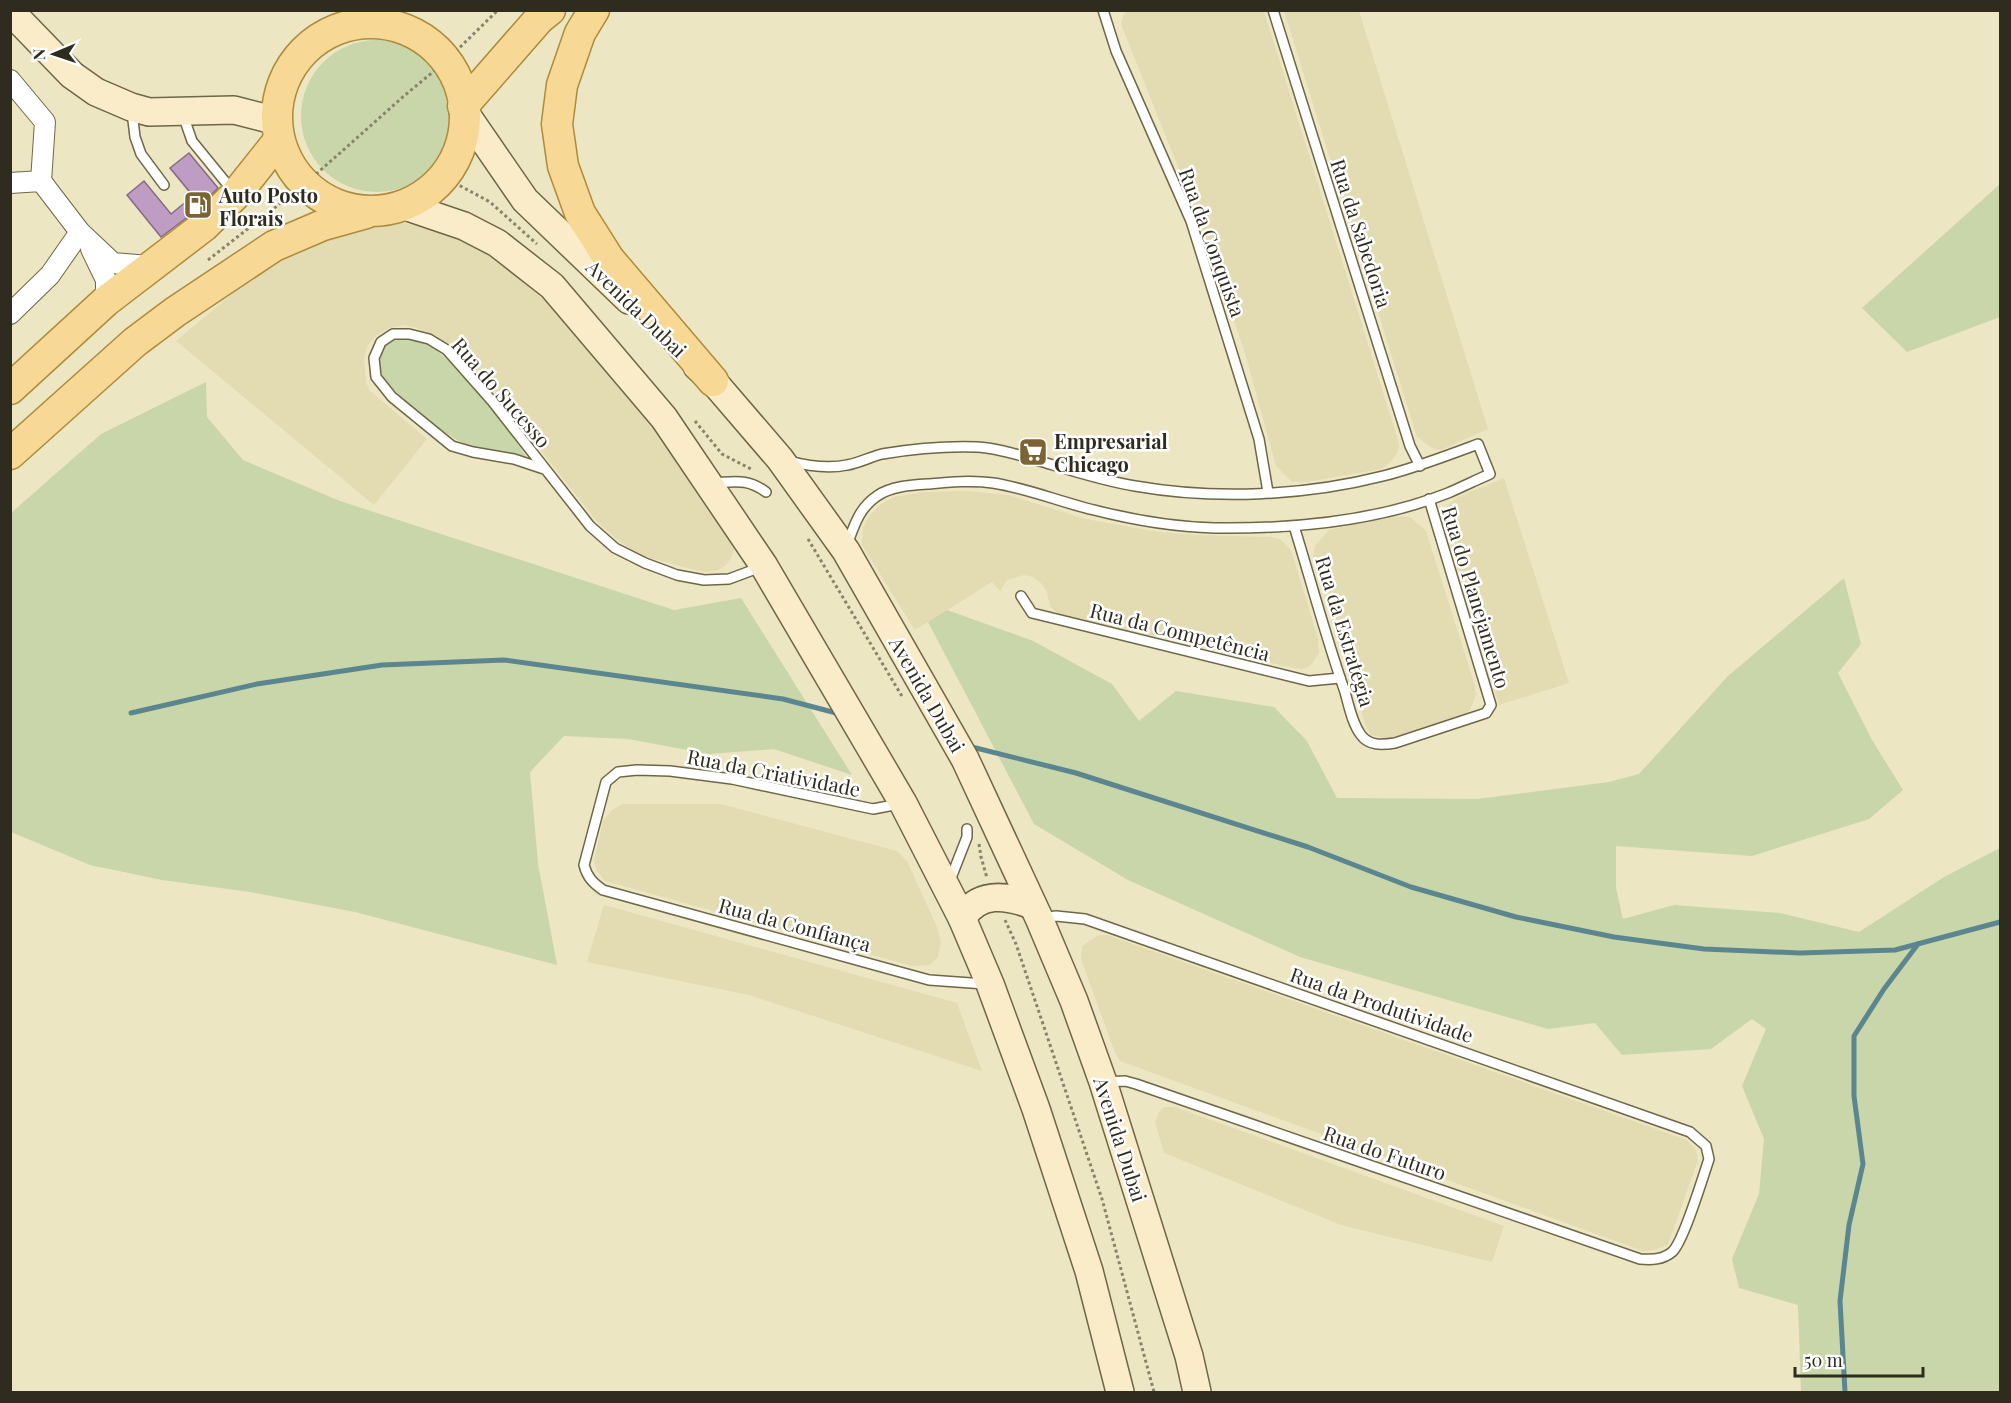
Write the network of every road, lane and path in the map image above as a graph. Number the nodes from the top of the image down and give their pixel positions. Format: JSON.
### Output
{"nodes":[{"id":1,"x":420,"y":10,"type":"edge"},
{"id":2,"x":498,"y":10,"type":"edge"},
{"id":3,"x":550,"y":10,"type":"edge"},
{"id":4,"x":594,"y":10,"type":"edge"},
{"id":5,"x":1103,"y":10,"type":"edge"},
{"id":6,"x":1273,"y":10,"type":"edge"},
{"id":7,"x":10,"y":11,"type":"edge"},
{"id":8,"x":372,"y":19,"type":"edge"},
{"id":9,"x":446,"y":61,"type":"junction"},
{"id":10,"x":10,"y":80,"type":"edge"},
{"id":11,"x":131,"y":107,"type":"junction"},
{"id":12,"x":463,"y":108,"type":"junction"},
{"id":13,"x":182,"y":113,"type":"junction"},
{"id":14,"x":278,"y":130,"type":"junction"},
{"id":15,"x":41,"y":181,"type":"junction"},
{"id":16,"x":10,"y":183,"type":"edge"},
{"id":17,"x":305,"y":184,"type":"junction"},
{"id":18,"x":164,"y":185,"type":"dead end"},
{"id":19,"x":236,"y":194,"type":"junction"},
{"id":20,"x":402,"y":206,"type":"junction"},
{"id":21,"x":368,"y":212,"type":"junction"},
{"id":22,"x":83,"y":236,"type":"junction"},
{"id":23,"x":201,"y":265,"type":"dead end"},
{"id":24,"x":149,"y":266,"type":"junction"},
{"id":25,"x":106,"y":301,"type":"junction"},
{"id":26,"x":10,"y":314,"type":"edge"},
{"id":27,"x":713,"y":381,"type":"junction"},
{"id":28,"x":10,"y":389,"type":"edge"},
{"id":29,"x":10,"y":454,"type":"edge"},
{"id":30,"x":780,"y":459,"type":"junction"},
{"id":31,"x":1420,"y":465,"type":"junction"},
{"id":32,"x":544,"y":470,"type":"junction"},
{"id":33,"x":708,"y":483,"type":"junction"},
{"id":34,"x":766,"y":492,"type":"dead end"},
{"id":35,"x":1268,"y":492,"type":"junction"},
{"id":36,"x":1429,"y":499,"type":"junction"},
{"id":37,"x":1294,"y":526,"type":"junction"},
{"id":38,"x":846,"y":551,"type":"junction"},
{"id":39,"x":764,"y":566,"type":"junction"},
{"id":40,"x":1021,"y":596,"type":"dead end"},
{"id":41,"x":1340,"y":678,"type":"junction"},
{"id":42,"x":1371,"y":743,"type":"joint"},
{"id":43,"x":903,"y":803,"type":"junction"},
{"id":44,"x":968,"y":828,"type":"dead end"},
{"id":45,"x":594,"y":884,"type":"joint"},
{"id":46,"x":947,"y":888,"type":"junction"},
{"id":47,"x":1036,"y":911,"type":"junction"},
{"id":48,"x":962,"y":918,"type":"junction"},
{"id":49,"x":990,"y":984,"type":"junction"},
{"id":50,"x":1103,"y":1082,"type":"junction"},
{"id":51,"x":1656,"y":1259,"type":"joint"},
{"id":52,"x":1120,"y":1392,"type":"edge"},
{"id":53,"x":1197,"y":1392,"type":"edge"}],
"edges":[{"from":1,"to":8,"type":"main road"},
{"from":2,"to":9,"type":"path"},
{"from":3,"to":12,"type":"main road"},
{"from":4,"to":27,"type":"main road"},
{"from":5,"to":35,"type":"lane","name":"Rua da Conquista"},
{"from":6,"to":31,"type":"lane","name":"Rua da Sabedoria"},
{"from":7,"to":11,"type":"street"},
{"from":8,"to":9,"type":"main road"},
{"from":8,"to":14,"type":"main road"},
{"from":9,"to":12,"type":"main road"},
{"from":9,"to":17,"type":"path"},
{"from":10,"to":15,"type":"street"},
{"from":11,"to":13,"type":"street"},
{"from":11,"to":18,"type":"lane"},
{"from":12,"to":20,"type":"main road"},
{"from":12,"to":27,"type":"street","name":"Avenida Dubai"},
{"from":13,"to":14,"type":"street"},
{"from":13,"to":19,"type":"lane"},
{"from":14,"to":17,"type":"main road"},
{"from":14,"to":19,"type":"main road"},
{"from":15,"to":16,"type":"street"},
{"from":15,"to":22,"type":"street"},
{"from":17,"to":21,"type":"main road"},
{"from":17,"to":23,"type":"path"},
{"from":19,"to":24,"type":"main road"},
{"from":20,"to":21,"type":"main road"},
{"from":20,"to":33,"type":"street"},
{"from":21,"to":29,"type":"main road"},
{"from":22,"to":24,"type":"street"},
{"from":22,"to":25,"type":"street"},
{"from":22,"to":26,"type":"street"},
{"from":24,"to":25,"type":"main road"},
{"from":25,"to":28,"type":"main road"},
{"from":27,"to":30,"type":"street","name":"Avenida Dubai"},
{"from":30,"to":35,"type":"lane"},
{"from":30,"to":38,"type":"street","name":"Avenida Dubai"},
{"from":31,"to":35,"type":"lane"},
{"from":31,"to":36,"type":"lane"},
{"from":32,"to":32,"type":"lane","name":"Rua do Sucesso"},
{"from":32,"to":39,"type":"lane","name":"Rua do Sucesso"},
{"from":33,"to":34,"type":"lane"},
{"from":33,"to":39,"type":"street"},
{"from":36,"to":37,"type":"lane"},
{"from":36,"to":42,"type":"lane","name":"Rua do Planejamento"},
{"from":37,"to":38,"type":"lane"},
{"from":37,"to":41,"type":"lane","name":"Rua da Estratégia"},
{"from":38,"to":47,"type":"street","name":"Avenida Dubai"},
{"from":39,"to":43,"type":"street"},
{"from":40,"to":41,"type":"lane","name":"Rua da Competência"},
{"from":41,"to":42,"type":"lane","name":"Rua da Estratégia"},
{"from":43,"to":45,"type":"lane","name":"Rua da Criatividade"},
{"from":43,"to":46,"type":"street"},
{"from":44,"to":46,"type":"lane"},
{"from":45,"to":49,"type":"lane","name":"Rua da Confiança"},
{"from":46,"to":48,"type":"street"},
{"from":47,"to":48,"type":"street"},
{"from":47,"to":50,"type":"street","name":"Avenida Dubai"},
{"from":47,"to":51,"type":"lane","name":"Rua da Produtividade"},
{"from":48,"to":49,"type":"street"},
{"from":49,"to":52,"type":"street"},
{"from":50,"to":51,"type":"lane","name":"Rua do Futuro"},
{"from":50,"to":53,"type":"street","name":"Avenida Dubai"}]}
